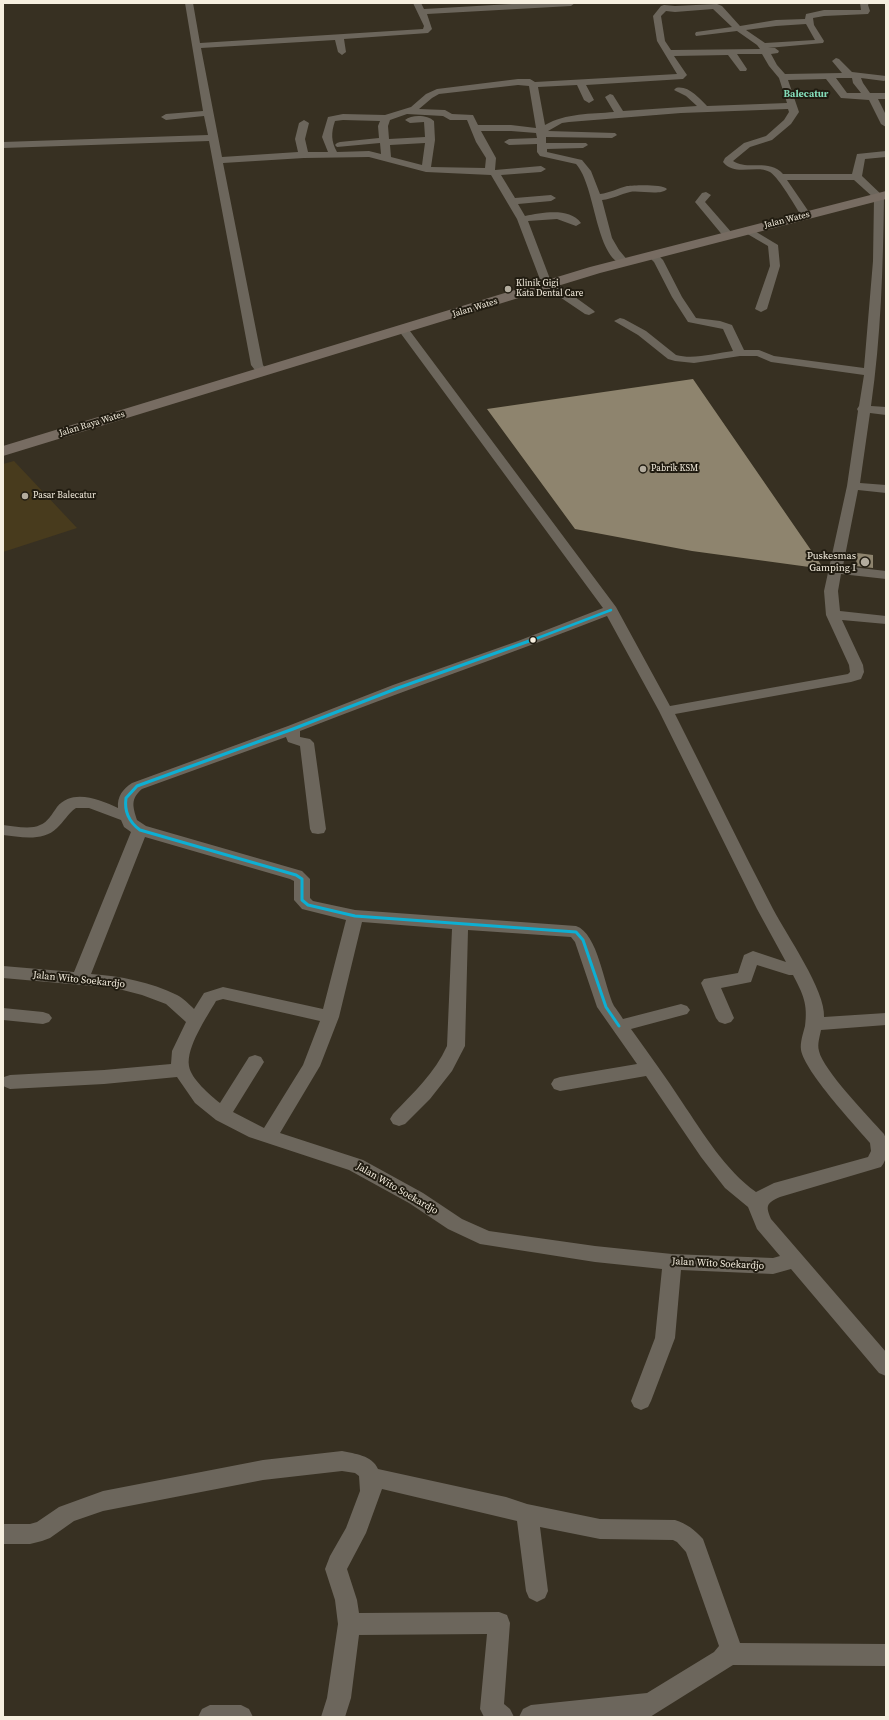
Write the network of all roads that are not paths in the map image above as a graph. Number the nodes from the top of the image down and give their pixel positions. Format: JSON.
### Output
{"nodes":[{"id":1,"x":189,"y":3,"type":"edge"},
{"id":2,"x":417,"y":3,"type":"edge"},
{"id":3,"x":571,"y":3,"type":"edge"},
{"id":4,"x":865,"y":3,"type":"edge"},
{"id":5,"x":727,"y":4,"type":"edge"},
{"id":6,"x":662,"y":5,"type":"edge"},
{"id":7,"x":689,"y":5,"type":"edge"},
{"id":8,"x":714,"y":6,"type":"junction"},
{"id":9,"x":421,"y":12,"type":"junction"},
{"id":10,"x":809,"y":22,"type":"junction"},
{"id":11,"x":739,"y":29,"type":"junction"},
{"id":12,"x":699,"y":34,"type":"dead end"},
{"id":13,"x":339,"y":37,"type":"junction"},
{"id":14,"x":817,"y":42,"type":"junction"},
{"id":15,"x":197,"y":46,"type":"junction"},
{"id":16,"x":764,"y":49,"type":"junction"},
{"id":17,"x":806,"y":49,"type":"dead end"},
{"id":18,"x":824,"y":50,"type":"dead end"},
{"id":19,"x":342,"y":52,"type":"dead end"},
{"id":20,"x":668,"y":53,"type":"junction"},
{"id":21,"x":731,"y":53,"type":"junction"},
{"id":22,"x":836,"y":61,"type":"dead end"},
{"id":23,"x":743,"y":69,"type":"dead end"},
{"id":24,"x":852,"y":75,"type":"junction"},
{"id":25,"x":828,"y":76,"type":"junction"},
{"id":26,"x":783,"y":78,"type":"junction"},
{"id":27,"x":580,"y":82,"type":"junction"},
{"id":28,"x":883,"y":84,"type":"edge"},
{"id":29,"x":533,"y":85,"type":"junction"},
{"id":30,"x":609,"y":89,"type":"junction"},
{"id":31,"x":679,"y":90,"type":"dead end"},
{"id":32,"x":886,"y":96,"type":"edge"},
{"id":33,"x":870,"y":97,"type":"junction"},
{"id":34,"x":590,"y":100,"type":"dead end"},
{"id":35,"x":793,"y":106,"type":"junction"},
{"id":36,"x":704,"y":108,"type":"junction"},
{"id":37,"x":408,"y":112,"type":"junction"},
{"id":38,"x":209,"y":113,"type":"junction"},
{"id":39,"x":620,"y":114,"type":"junction"},
{"id":40,"x":166,"y":117,"type":"dead end"},
{"id":41,"x":386,"y":119,"type":"junction"},
{"id":42,"x":304,"y":123,"type":"dead end"},
{"id":43,"x":886,"y":124,"type":"edge"},
{"id":44,"x":475,"y":128,"type":"junction"},
{"id":45,"x":612,"y":135,"type":"dead end"},
{"id":46,"x":214,"y":138,"type":"junction"},
{"id":47,"x":542,"y":138,"type":"junction"},
{"id":48,"x":430,"y":140,"type":"junction"},
{"id":49,"x":384,"y":141,"type":"junction"},
{"id":50,"x":509,"y":142,"type":"dead end"},
{"id":51,"x":3,"y":145,"type":"edge"},
{"id":52,"x":583,"y":145,"type":"dead end"},
{"id":53,"x":331,"y":150,"type":"junction"},
{"id":54,"x":886,"y":154,"type":"edge"},
{"id":55,"x":304,"y":155,"type":"junction"},
{"id":56,"x":386,"y":158,"type":"junction"},
{"id":57,"x":218,"y":160,"type":"junction"},
{"id":58,"x":426,"y":169,"type":"junction"},
{"id":59,"x":541,"y":169,"type":"dead end"},
{"id":60,"x":493,"y":172,"type":"junction"},
{"id":61,"x":780,"y":177,"type":"junction"},
{"id":62,"x":856,"y":177,"type":"junction"},
{"id":63,"x":662,"y":189,"type":"dead end"},
{"id":64,"x":706,"y":195,"type":"dead end"},
{"id":65,"x":882,"y":196,"type":"edge"},
{"id":66,"x":551,"y":198,"type":"dead end"},
{"id":67,"x":596,"y":198,"type":"junction"},
{"id":68,"x":512,"y":201,"type":"junction"},
{"id":69,"x":806,"y":215,"type":"junction"},
{"id":70,"x":522,"y":219,"type":"junction"},
{"id":71,"x":576,"y":223,"type":"dead end"},
{"id":72,"x":748,"y":230,"type":"junction"},
{"id":73,"x":728,"y":235,"type":"junction"},
{"id":74,"x":882,"y":245,"type":"edge"},
{"id":75,"x":652,"y":255,"type":"junction"},
{"id":76,"x":624,"y":262,"type":"junction"},
{"id":77,"x":549,"y":285,"type":"junction"},
{"id":78,"x":880,"y":306,"type":"edge"},
{"id":79,"x":760,"y":309,"type":"dead end"},
{"id":80,"x":589,"y":312,"type":"dead end"},
{"id":81,"x":620,"y":321,"type":"dead end"},
{"id":82,"x":403,"y":329,"type":"junction"},
{"id":83,"x":740,"y":354,"type":"junction"},
{"id":84,"x":262,"y":372,"type":"junction"},
{"id":85,"x":870,"y":372,"type":"junction"},
{"id":86,"x":182,"y":396,"type":"joint"},
{"id":87,"x":863,"y":409,"type":"junction"},
{"id":88,"x":886,"y":411,"type":"edge"},
{"id":89,"x":3,"y":452,"type":"edge"},
{"id":90,"x":853,"y":486,"type":"junction"},
{"id":91,"x":886,"y":489,"type":"edge"},
{"id":92,"x":835,"y":569,"type":"junction"},
{"id":93,"x":886,"y":575,"type":"edge"},
{"id":94,"x":611,"y":610,"type":"junction"},
{"id":95,"x":833,"y":615,"type":"junction"},
{"id":96,"x":886,"y":620,"type":"edge"},
{"id":97,"x":666,"y":711,"type":"junction"},
{"id":98,"x":293,"y":729,"type":"junction"},
{"id":99,"x":128,"y":817,"type":"junction"},
{"id":100,"x":318,"y":829,"type":"dead end"},
{"id":101,"x":3,"y":830,"type":"edge"},
{"id":102,"x":140,"y":830,"type":"junction"},
{"id":103,"x":355,"y":916,"type":"junction"},
{"id":104,"x":460,"y":924,"type":"junction"},
{"id":105,"x":796,"y":965,"type":"junction"},
{"id":106,"x":3,"y":972,"type":"edge"},
{"id":107,"x":80,"y":979,"type":"junction"},
{"id":108,"x":681,"y":1010,"type":"dead end"},
{"id":109,"x":3,"y":1014,"type":"edge"},
{"id":110,"x":330,"y":1017,"type":"junction"},
{"id":111,"x":43,"y":1018,"type":"dead end"},
{"id":112,"x":724,"y":1018,"type":"dead end"},
{"id":113,"x":886,"y":1019,"type":"edge"},
{"id":114,"x":196,"y":1020,"type":"junction"},
{"id":115,"x":813,"y":1024,"type":"junction"},
{"id":116,"x":619,"y":1026,"type":"junction"},
{"id":117,"x":255,"y":1062,"type":"dead end"},
{"id":118,"x":650,"y":1069,"type":"junction"},
{"id":119,"x":182,"y":1070,"type":"junction"},
{"id":120,"x":10,"y":1082,"type":"dead end"},
{"id":121,"x":560,"y":1084,"type":"dead end"},
{"id":122,"x":222,"y":1115,"type":"junction"},
{"id":123,"x":399,"y":1119,"type":"dead end"},
{"id":124,"x":269,"y":1136,"type":"junction"},
{"id":125,"x":883,"y":1157,"type":"edge"},
{"id":126,"x":758,"y":1204,"type":"junction"},
{"id":127,"x":794,"y":1260,"type":"junction"},
{"id":128,"x":672,"y":1262,"type":"junction"},
{"id":129,"x":883,"y":1358,"type":"edge"},
{"id":130,"x":641,"y":1401,"type":"dead end"},
{"id":131,"x":370,"y":1477,"type":"junction"},
{"id":132,"x":527,"y":1514,"type":"junction"},
{"id":133,"x":3,"y":1534,"type":"edge"},
{"id":134,"x":537,"y":1591,"type":"dead end"},
{"id":135,"x":349,"y":1624,"type":"junction"},
{"id":136,"x":728,"y":1654,"type":"junction"},
{"id":137,"x":886,"y":1655,"type":"edge"},
{"id":138,"x":642,"y":1711,"type":"edge"},
{"id":139,"x":210,"y":1717,"type":"edge"},
{"id":140,"x":241,"y":1717,"type":"edge"},
{"id":141,"x":334,"y":1717,"type":"edge"},
{"id":142,"x":502,"y":1717,"type":"edge"},
{"id":143,"x":531,"y":1717,"type":"edge"}],
"edges":[{"from":1,"to":15,"type":"street"},
{"from":2,"to":9,"type":"street"},
{"from":3,"to":9,"type":"street"},
{"from":4,"to":10,"type":"street"},
{"from":5,"to":8,"type":"street"},
{"from":6,"to":7,"type":"street"},
{"from":6,"to":20,"type":"street"},
{"from":7,"to":8,"type":"street"},
{"from":8,"to":11,"type":"street"},
{"from":9,"to":13,"type":"street"},
{"from":10,"to":11,"type":"street"},
{"from":10,"to":14,"type":"street"},
{"from":11,"to":12,"type":"street"},
{"from":11,"to":16,"type":"street"},
{"from":13,"to":15,"type":"street"},
{"from":13,"to":19,"type":"street"},
{"from":14,"to":16,"type":"street"},
{"from":14,"to":18,"type":"street"},
{"from":15,"to":38,"type":"street"},
{"from":16,"to":17,"type":"street"},
{"from":16,"to":21,"type":"street"},
{"from":16,"to":26,"type":"street"},
{"from":20,"to":21,"type":"street"},
{"from":20,"to":30,"type":"street"},
{"from":21,"to":23,"type":"street"},
{"from":22,"to":24,"type":"street"},
{"from":24,"to":25,"type":"street"},
{"from":24,"to":28,"type":"street"},
{"from":24,"to":33,"type":"street"},
{"from":25,"to":26,"type":"street"},
{"from":25,"to":33,"type":"street"},
{"from":26,"to":35,"type":"street"},
{"from":27,"to":29,"type":"street"},
{"from":27,"to":30,"type":"street"},
{"from":27,"to":34,"type":"street"},
{"from":29,"to":37,"type":"street"},
{"from":29,"to":47,"type":"street"},
{"from":30,"to":39,"type":"street"},
{"from":31,"to":36,"type":"street"},
{"from":32,"to":33,"type":"street"},
{"from":33,"to":43,"type":"street"},
{"from":35,"to":36,"type":"street"},
{"from":35,"to":61,"type":"street"},
{"from":36,"to":39,"type":"street"},
{"from":37,"to":41,"type":"street"},
{"from":37,"to":44,"type":"street"},
{"from":38,"to":40,"type":"street"},
{"from":38,"to":46,"type":"street"},
{"from":39,"to":47,"type":"street"},
{"from":41,"to":48,"type":"street"},
{"from":41,"to":49,"type":"street"},
{"from":41,"to":53,"type":"street"},
{"from":42,"to":55,"type":"street"},
{"from":44,"to":47,"type":"street"},
{"from":44,"to":60,"type":"street"},
{"from":45,"to":47,"type":"street"},
{"from":46,"to":51,"type":"street"},
{"from":46,"to":57,"type":"street"},
{"from":47,"to":50,"type":"street"},
{"from":47,"to":52,"type":"street"},
{"from":47,"to":67,"type":"street"},
{"from":48,"to":49,"type":"street"},
{"from":48,"to":58,"type":"street"},
{"from":49,"to":53,"type":"street"},
{"from":49,"to":56,"type":"street"},
{"from":53,"to":55,"type":"street"},
{"from":53,"to":56,"type":"street"},
{"from":54,"to":62,"type":"street"},
{"from":55,"to":57,"type":"street"},
{"from":56,"to":58,"type":"street"},
{"from":57,"to":84,"type":"street"},
{"from":58,"to":60,"type":"street"},
{"from":59,"to":60,"type":"street"},
{"from":60,"to":68,"type":"street"},
{"from":61,"to":62,"type":"street"},
{"from":61,"to":69,"type":"street"},
{"from":62,"to":65,"type":"street"},
{"from":63,"to":67,"type":"street"},
{"from":64,"to":73,"type":"street"},
{"from":65,"to":69,"type":"highway","name":"Jalan Wates"},
{"from":65,"to":74,"type":"street"},
{"from":66,"to":68,"type":"street"},
{"from":67,"to":76,"type":"street"},
{"from":68,"to":70,"type":"street"},
{"from":69,"to":72,"type":"highway","name":"Jalan Wates"},
{"from":70,"to":71,"type":"street"},
{"from":70,"to":77,"type":"street"},
{"from":72,"to":73,"type":"highway","name":"Jalan Wates"},
{"from":72,"to":79,"type":"street"},
{"from":73,"to":75,"type":"highway","name":"Jalan Wates"},
{"from":74,"to":78,"type":"street"},
{"from":75,"to":76,"type":"highway","name":"Jalan Wates"},
{"from":75,"to":83,"type":"street"},
{"from":76,"to":77,"type":"highway","name":"Jalan Wates"},
{"from":77,"to":80,"type":"street"},
{"from":77,"to":82,"type":"highway","name":"Jalan Wates"},
{"from":78,"to":85,"type":"street"},
{"from":81,"to":83,"type":"street"},
{"from":82,"to":84,"type":"highway","name":"Jalan Wates"},
{"from":82,"to":94,"type":"street"},
{"from":83,"to":85,"type":"street"},
{"from":84,"to":86,"type":"highway","name":"Jalan Wates"},
{"from":85,"to":87,"type":"street"},
{"from":86,"to":89,"type":"highway","name":"Jalan Raya Wates"},
{"from":87,"to":88,"type":"street"},
{"from":87,"to":90,"type":"street"},
{"from":90,"to":91,"type":"street"},
{"from":90,"to":92,"type":"street"},
{"from":92,"to":93,"type":"street"},
{"from":92,"to":95,"type":"street"},
{"from":94,"to":97,"type":"street"},
{"from":94,"to":98,"type":"street"},
{"from":95,"to":96,"type":"street"},
{"from":95,"to":97,"type":"street"},
{"from":97,"to":105,"type":"street"},
{"from":98,"to":99,"type":"street"},
{"from":98,"to":100,"type":"street"},
{"from":99,"to":101,"type":"street"},
{"from":99,"to":102,"type":"street"},
{"from":102,"to":103,"type":"street"},
{"from":102,"to":107,"type":"street"},
{"from":103,"to":104,"type":"street"},
{"from":103,"to":110,"type":"street"},
{"from":104,"to":116,"type":"street"},
{"from":104,"to":123,"type":"street"},
{"from":105,"to":112,"type":"street"},
{"from":105,"to":115,"type":"street"},
{"from":106,"to":107,"type":"street","name":"Jalan Wito Soekardjo"},
{"from":107,"to":114,"type":"street","name":"Jalan Wito Soekardjo"},
{"from":108,"to":116,"type":"street"},
{"from":109,"to":111,"type":"street"},
{"from":110,"to":114,"type":"street"},
{"from":110,"to":124,"type":"street"},
{"from":113,"to":115,"type":"street"},
{"from":114,"to":119,"type":"street","name":"Jalan Wito Soekardjo"},
{"from":115,"to":125,"type":"street"},
{"from":116,"to":118,"type":"street"},
{"from":117,"to":122,"type":"street"},
{"from":118,"to":121,"type":"street"},
{"from":118,"to":126,"type":"street"},
{"from":119,"to":120,"type":"street"},
{"from":119,"to":122,"type":"street","name":"Jalan Wito Soekardjo"},
{"from":122,"to":124,"type":"street","name":"Jalan Wito Soekardjo"},
{"from":124,"to":128,"type":"street","name":"Jalan Wito Soekardjo"},
{"from":125,"to":126,"type":"street"},
{"from":126,"to":127,"type":"street"},
{"from":127,"to":128,"type":"street","name":"Jalan Wito Soekardjo"},
{"from":127,"to":129,"type":"street"},
{"from":128,"to":130,"type":"street"},
{"from":131,"to":132,"type":"street"},
{"from":131,"to":133,"type":"street"},
{"from":131,"to":135,"type":"street"},
{"from":132,"to":134,"type":"street"},
{"from":132,"to":136,"type":"street"},
{"from":135,"to":141,"type":"street"},
{"from":135,"to":142,"type":"street"},
{"from":136,"to":137,"type":"street"},
{"from":136,"to":138,"type":"street"},
{"from":138,"to":143,"type":"street"},
{"from":139,"to":140,"type":"street"}]}
